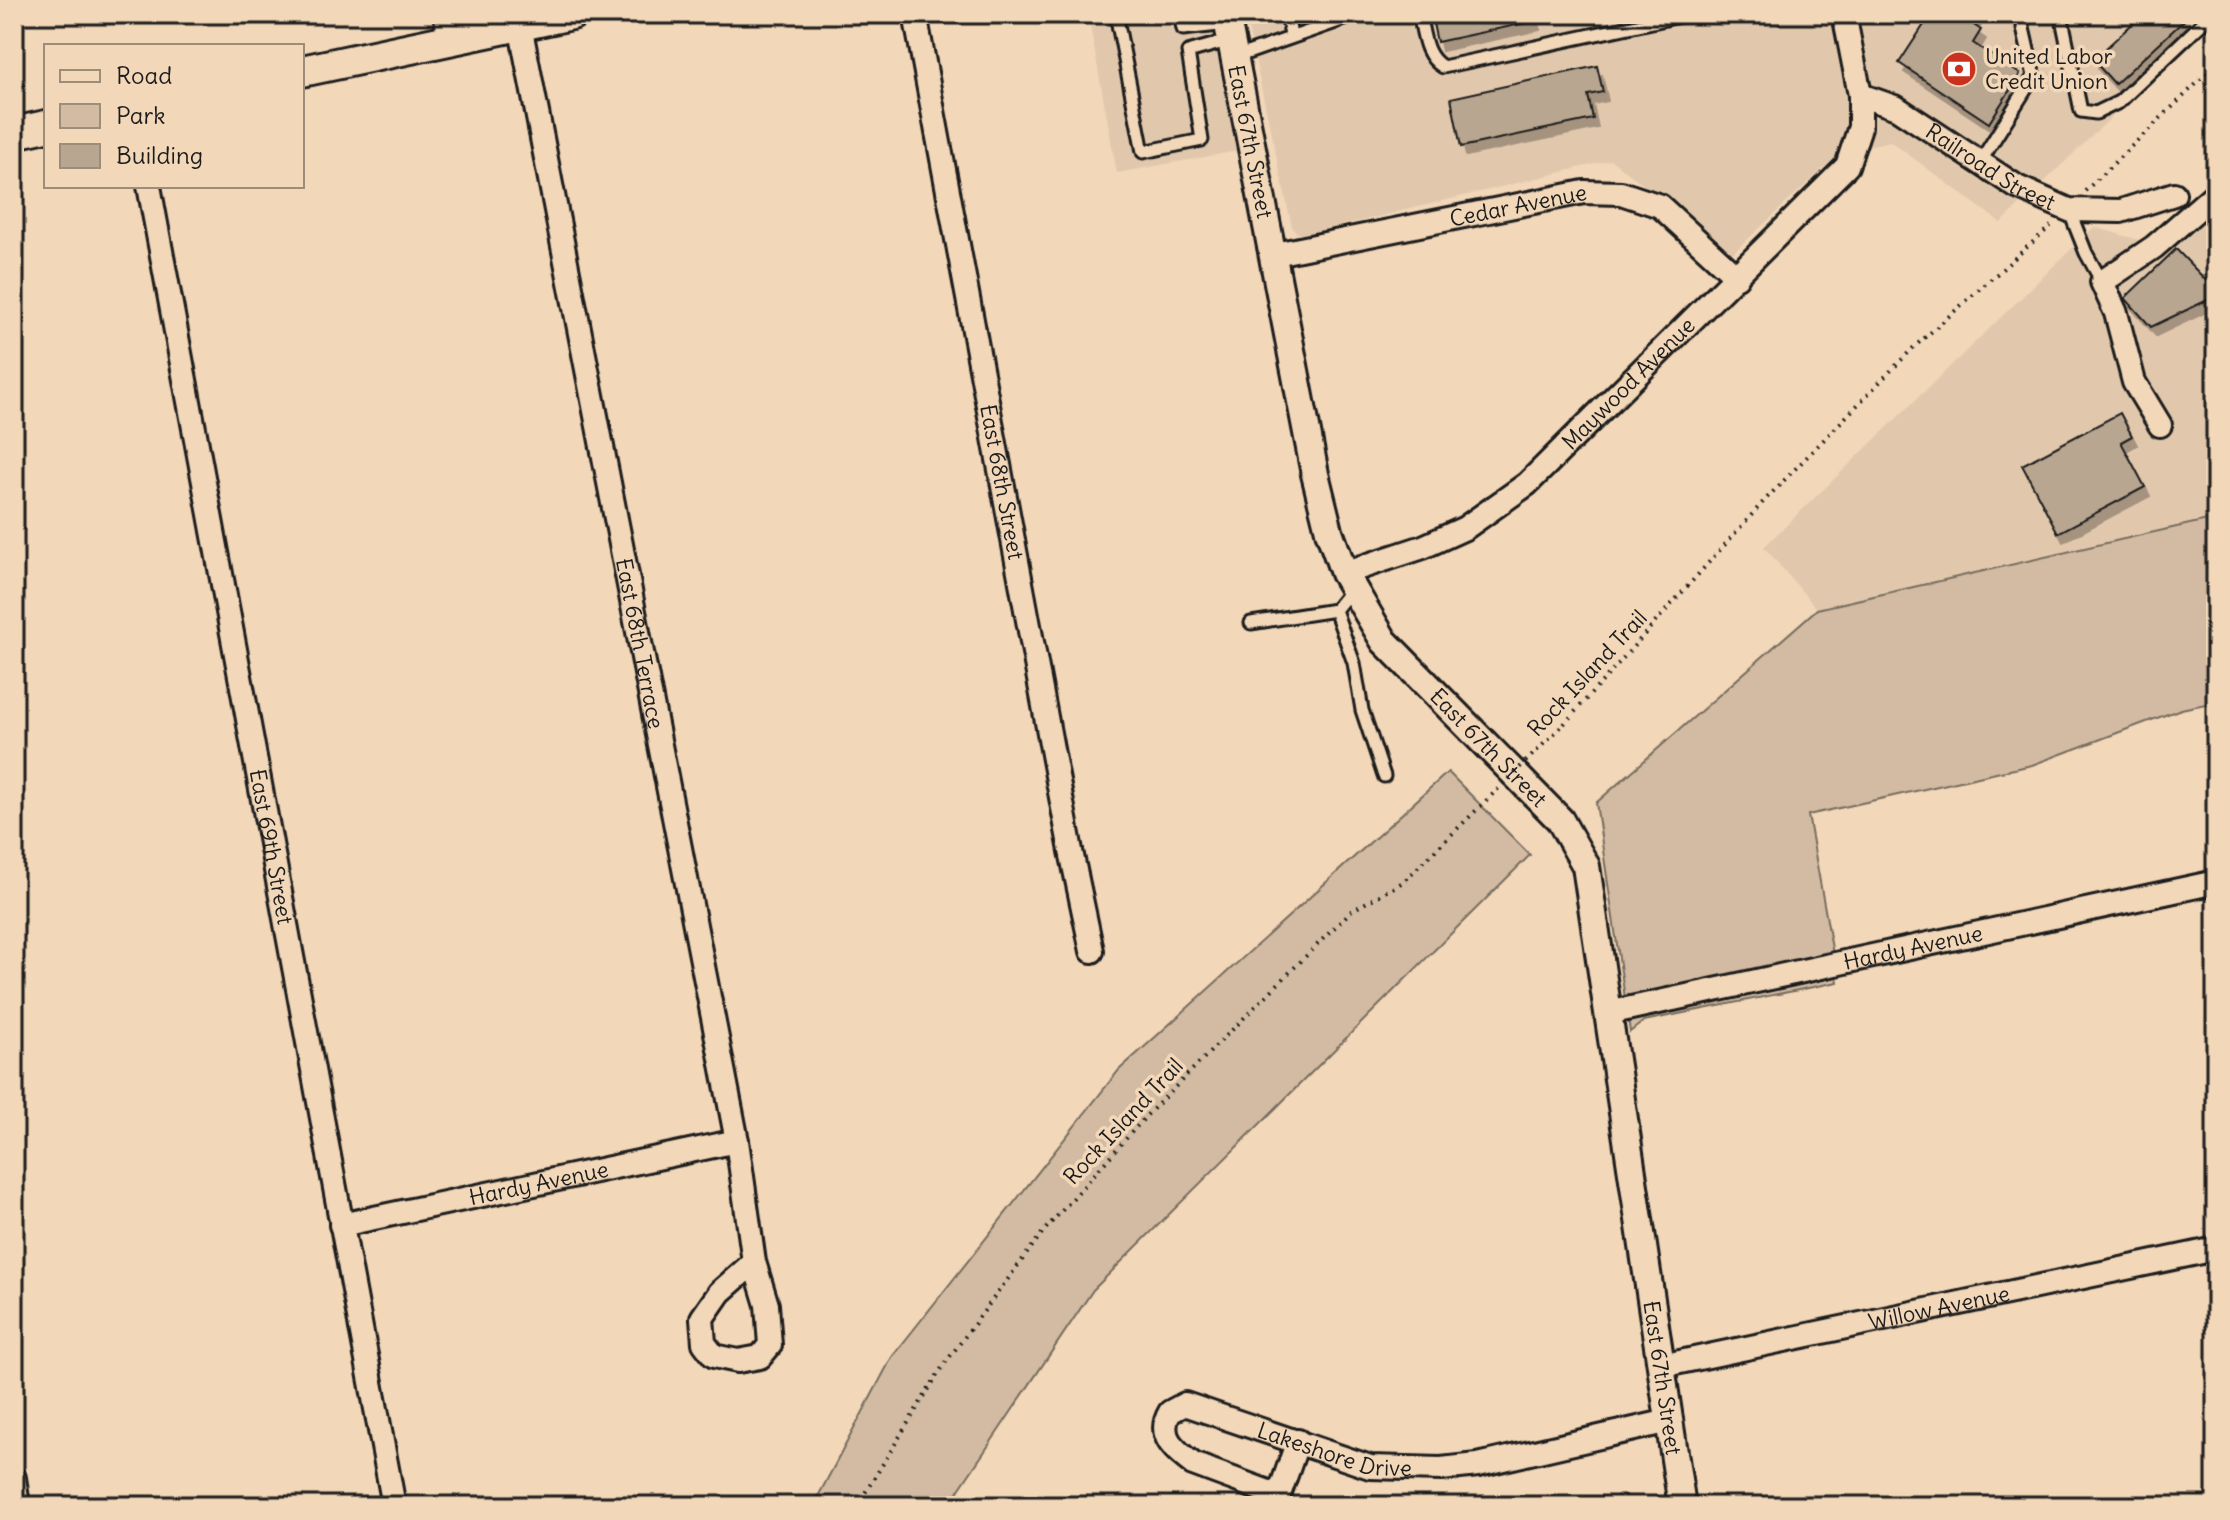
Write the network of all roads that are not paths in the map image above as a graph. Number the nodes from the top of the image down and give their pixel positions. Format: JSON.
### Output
{"nodes":[{"id":1,"x":572,"y":14,"type":"edge"},
{"id":2,"x":915,"y":14,"type":"edge"},
{"id":3,"x":1116,"y":14,"type":"edge"},
{"id":4,"x":1180,"y":14,"type":"edge"},
{"id":5,"x":1287,"y":14,"type":"edge"},
{"id":6,"x":1359,"y":14,"type":"edge"},
{"id":7,"x":1419,"y":14,"type":"edge"},
{"id":8,"x":1623,"y":14,"type":"edge"},
{"id":9,"x":1689,"y":14,"type":"edge"},
{"id":10,"x":1844,"y":14,"type":"edge"},
{"id":11,"x":2061,"y":14,"type":"edge"},
{"id":12,"x":2212,"y":14,"type":"edge"},
{"id":13,"x":1323,"y":19,"type":"edge"},
{"id":14,"x":520,"y":25,"type":"junction"},
{"id":15,"x":448,"y":27,"type":"edge"},
{"id":16,"x":1626,"y":28,"type":"junction"},
{"id":17,"x":2023,"y":28,"type":"dead end"},
{"id":18,"x":1230,"y":34,"type":"edge"},
{"id":19,"x":1291,"y":36,"type":"junction"},
{"id":20,"x":304,"y":70,"type":"edge"},
{"id":21,"x":1860,"y":95,"type":"junction"},
{"id":22,"x":44,"y":126,"type":"edge"},
{"id":23,"x":14,"y":133,"type":"edge"},
{"id":24,"x":1980,"y":162,"type":"junction"},
{"id":25,"x":149,"y":188,"type":"edge"},
{"id":26,"x":2216,"y":193,"type":"edge"},
{"id":27,"x":2174,"y":194,"type":"dead end"},
{"id":28,"x":2068,"y":210,"type":"junction"},
{"id":29,"x":1275,"y":254,"type":"junction"},
{"id":30,"x":1737,"y":277,"type":"junction"},
{"id":31,"x":2102,"y":282,"type":"junction"},
{"id":32,"x":2160,"y":425,"type":"dead end"},
{"id":33,"x":1348,"y":581,"type":"junction"},
{"id":34,"x":1335,"y":610,"type":"junction"},
{"id":35,"x":1251,"y":623,"type":"dead end"},
{"id":36,"x":1384,"y":776,"type":"dead end"},
{"id":37,"x":2216,"y":882,"type":"edge"},
{"id":38,"x":1092,"y":951,"type":"dead end"},
{"id":39,"x":1608,"y":1013,"type":"junction"},
{"id":40,"x":737,"y":1141,"type":"junction"},
{"id":41,"x":341,"y":1225,"type":"junction"},
{"id":42,"x":2216,"y":1249,"type":"edge"},
{"id":43,"x":754,"y":1262,"type":"dead end"},
{"id":44,"x":1661,"y":1366,"type":"junction"},
{"id":45,"x":1669,"y":1421,"type":"junction"},
{"id":46,"x":1298,"y":1441,"type":"junction"},
{"id":47,"x":14,"y":1478,"type":"edge"},
{"id":48,"x":1277,"y":1501,"type":"edge"},
{"id":49,"x":18,"y":1506,"type":"edge"},
{"id":50,"x":394,"y":1506,"type":"edge"},
{"id":51,"x":1682,"y":1506,"type":"edge"}],
"edges":[{"from":1,"to":14,"type":"main road"},
{"from":2,"to":38,"type":"street","name":"East 68th Street"},
{"from":3,"to":18,"type":"lane"},
{"from":4,"to":18,"type":"lane"},
{"from":5,"to":19,"type":"lane"},
{"from":6,"to":13,"type":"lane"},
{"from":7,"to":16,"type":"lane"},
{"from":8,"to":16,"type":"lane"},
{"from":9,"to":16,"type":"lane"},
{"from":10,"to":21,"type":"street","name":"Maywood Avenue"},
{"from":11,"to":12,"type":"lane"},
{"from":13,"to":19,"type":"lane"},
{"from":14,"to":15,"type":"main road"},
{"from":14,"to":40,"type":"street","name":"East 68th Terrace"},
{"from":15,"to":20,"type":"main road"},
{"from":17,"to":24,"type":"lane"},
{"from":18,"to":19,"type":"lane"},
{"from":18,"to":29,"type":"street","name":"East 67th Street"},
{"from":21,"to":24,"type":"street","name":"Railroad Street"},
{"from":21,"to":30,"type":"street","name":"Maywood Avenue"},
{"from":22,"to":23,"type":"main road"},
{"from":24,"to":28,"type":"street","name":"Railroad Street"},
{"from":25,"to":41,"type":"street","name":"East 69th Street"},
{"from":26,"to":31,"type":"street"},
{"from":27,"to":28,"type":"street","name":"Railroad Street"},
{"from":28,"to":31,"type":"lane"},
{"from":29,"to":30,"type":"street","name":"Cedar Avenue"},
{"from":29,"to":33,"type":"street","name":"East 67th Street"},
{"from":30,"to":33,"type":"street","name":"Maywood Avenue"},
{"from":31,"to":32,"type":"street"},
{"from":33,"to":34,"type":"lane"},
{"from":33,"to":39,"type":"street","name":"East 67th Street"},
{"from":34,"to":35,"type":"lane"},
{"from":34,"to":36,"type":"lane"},
{"from":37,"to":39,"type":"street","name":"Hardy Avenue"},
{"from":39,"to":44,"type":"street","name":"East 67th Street"},
{"from":40,"to":41,"type":"street","name":"Hardy Avenue"},
{"from":40,"to":43,"type":"street","name":"East 68th Terrace"},
{"from":41,"to":50,"type":"street","name":"East 69th Street"},
{"from":42,"to":44,"type":"street","name":"Willow Avenue"},
{"from":44,"to":45,"type":"street","name":"East 67th Street"},
{"from":45,"to":46,"type":"street","name":"Lakeshore Drive"},
{"from":45,"to":51,"type":"street","name":"East 67th Street"},
{"from":46,"to":48,"type":"street"},
{"from":46,"to":48,"type":"street","name":"Lakeshore Drive"},
{"from":47,"to":49,"type":"street"}]}
